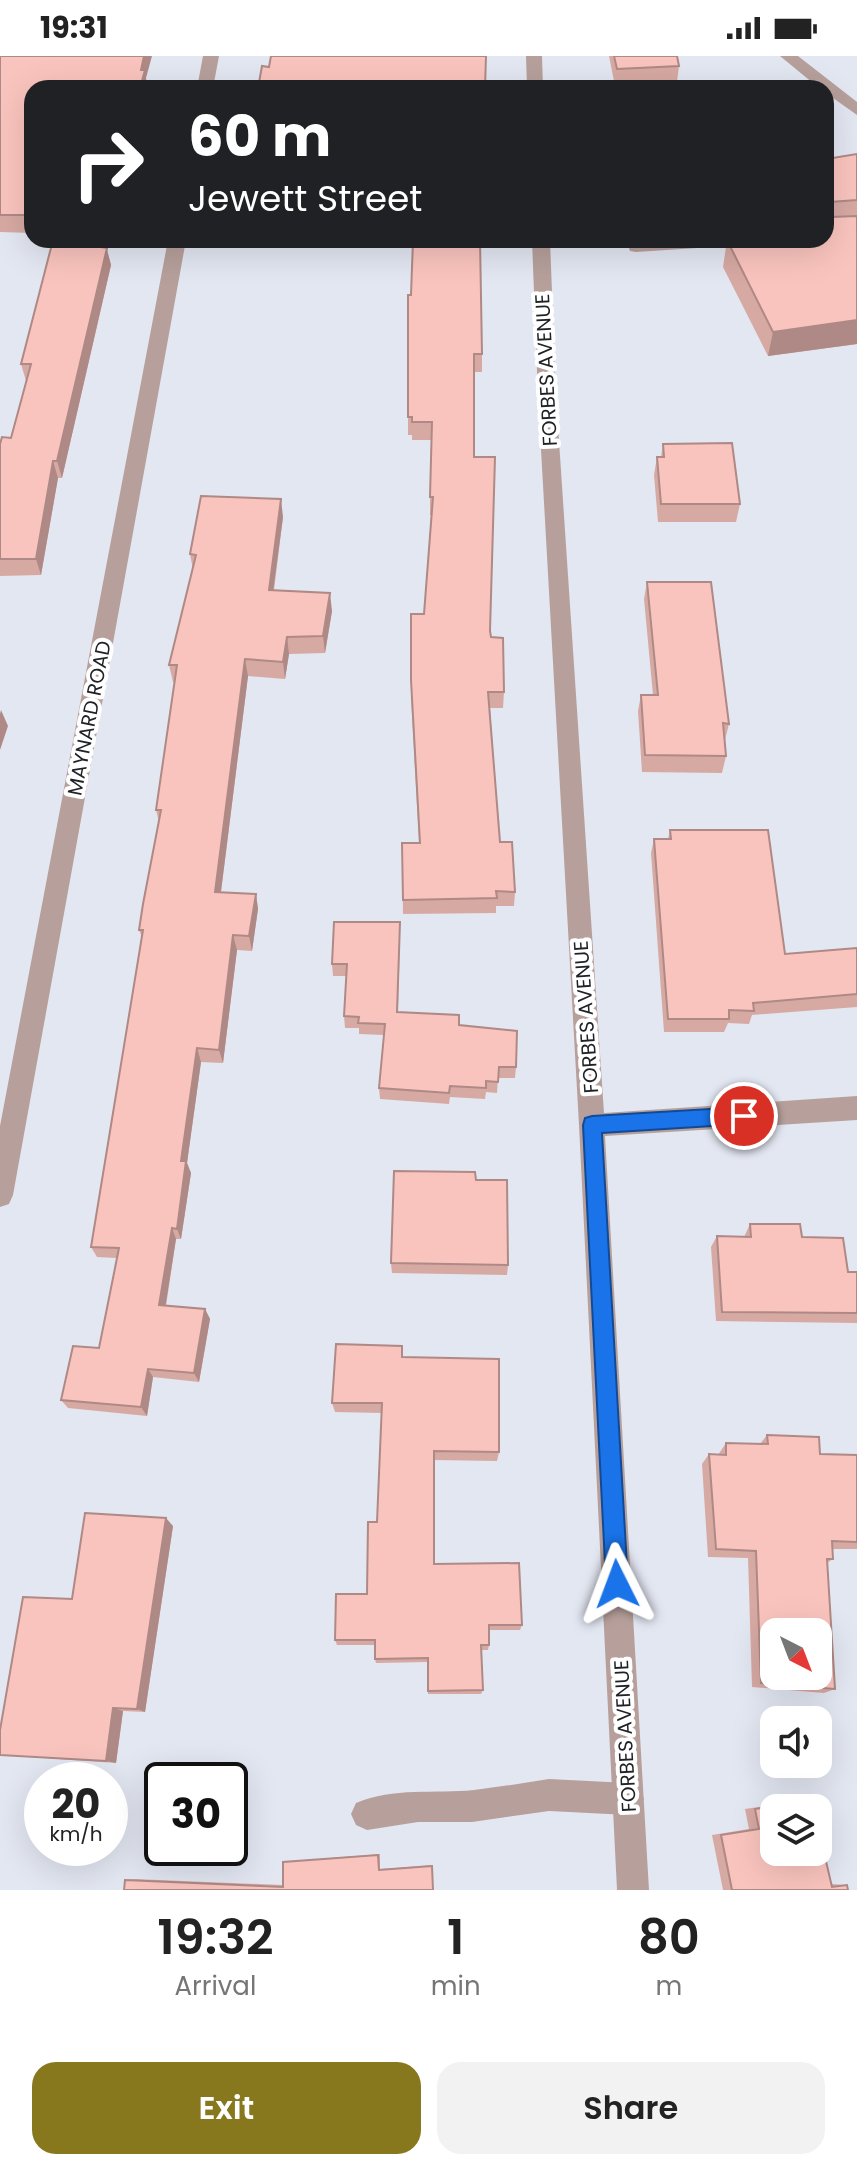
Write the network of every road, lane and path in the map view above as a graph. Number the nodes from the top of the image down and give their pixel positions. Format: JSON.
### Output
{"nodes":[{"id":1,"x":211,"y":56,"type":"edge"},
{"id":2,"x":534,"y":56,"type":"edge"},
{"id":3,"x":788,"y":56,"type":"edge"},
{"id":4,"x":206,"y":80,"type":"edge"},
{"id":5,"x":535,"y":80,"type":"edge"},
{"id":6,"x":819,"y":80,"type":"edge"},
{"id":7,"x":834,"y":92,"type":"edge"},
{"id":8,"x":857,"y":110,"type":"edge"},
{"id":9,"x":176,"y":248,"type":"edge"},
{"id":10,"x":541,"y":248,"type":"edge"},
{"id":11,"x":857,"y":1108,"type":"edge"},
{"id":12,"x":592,"y":1125,"type":"junction"},
{"id":13,"x":0,"y":1195,"type":"edge"},
{"id":14,"x":628,"y":1799,"type":"junction"},
{"id":15,"x":367,"y":1814,"type":"dead end"},
{"id":16,"x":633,"y":1890,"type":"edge"}],
"edges":[{"from":1,"to":4,"type":"street"},
{"from":2,"to":5,"type":"street"},
{"from":3,"to":6,"type":"street"},
{"from":7,"to":8,"type":"street"},
{"from":9,"to":13,"type":"street","name":"MAYNARD ROAD"},
{"from":10,"to":12,"type":"street","name":"FORBES AVENUE"},
{"from":11,"to":12,"type":"street"},
{"from":12,"to":14,"type":"street","name":"FORBES AVENUE"},
{"from":14,"to":15,"type":"street"},
{"from":14,"to":16,"type":"street","name":"FORBES AVENUE"}]}
